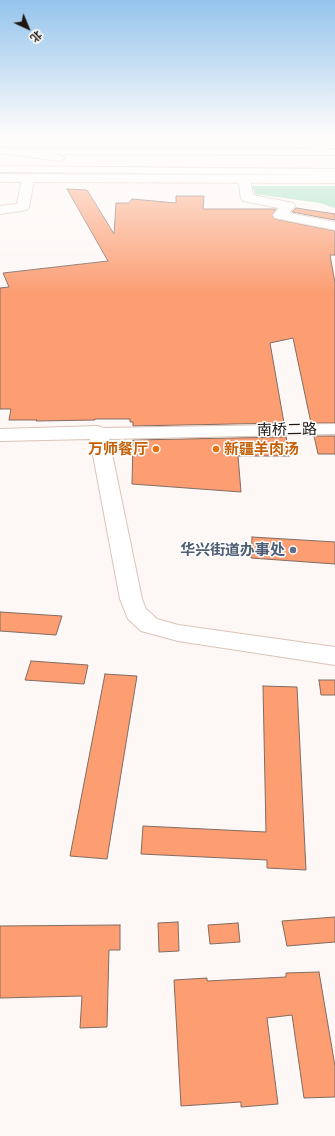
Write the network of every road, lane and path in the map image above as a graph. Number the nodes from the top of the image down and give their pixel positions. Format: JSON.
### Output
{"nodes":[{"id":1,"x":26,"y":188,"type":"edge"},
{"id":2,"x":245,"y":188,"type":"edge"},
{"id":3,"x":0,"y":210,"type":"edge"},
{"id":4,"x":335,"y":226,"type":"edge"},
{"id":5,"x":335,"y":429,"type":"edge"},
{"id":6,"x":98,"y":432,"type":"junction"},
{"id":7,"x":0,"y":435,"type":"edge"},
{"id":8,"x":335,"y":656,"type":"edge"}],
"edges":[{"from":1,"to":3,"type":"main road"},
{"from":2,"to":4,"type":"main road"},
{"from":5,"to":6,"type":"main road","name":"南桥二路"},
{"from":6,"to":7,"type":"main road","name":"南桥二路"},
{"from":6,"to":8,"type":"main road"}]}
